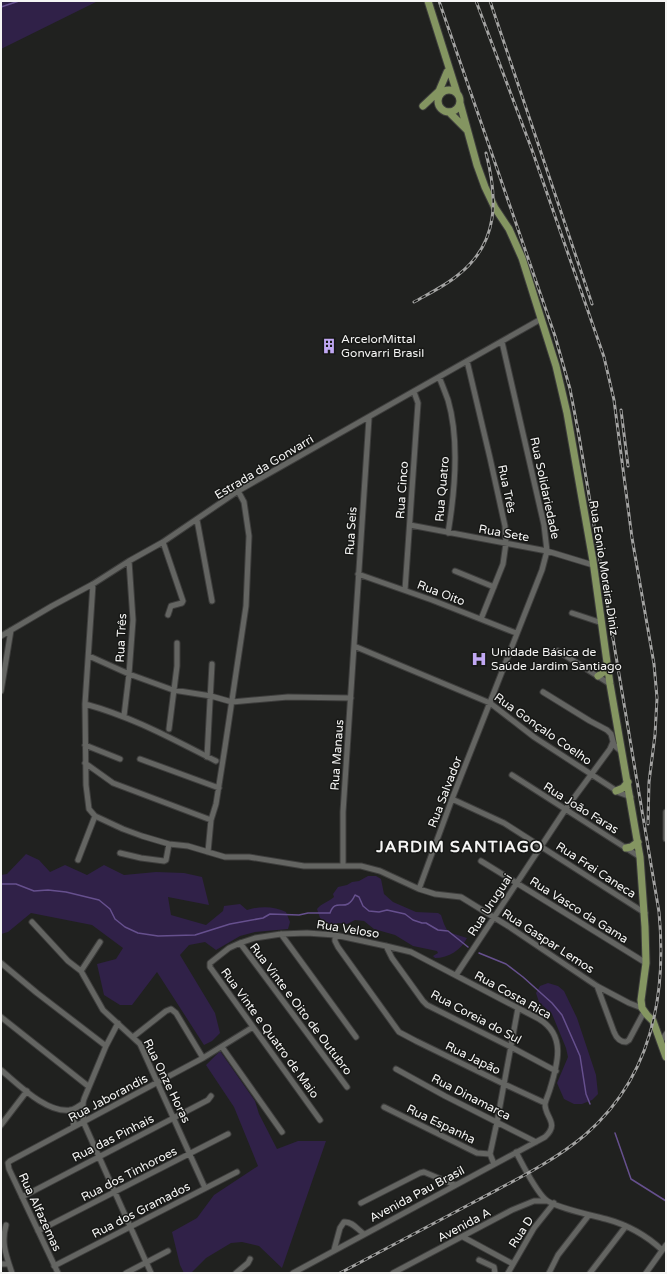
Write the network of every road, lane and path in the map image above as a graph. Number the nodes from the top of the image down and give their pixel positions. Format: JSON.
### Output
{"nodes":[{"id":1,"x":428,"y":1,"type":"edge"},
{"id":2,"x":447,"y":63,"type":"junction"},
{"id":3,"x":447,"y":72,"type":"junction"},
{"id":4,"x":442,"y":93,"type":"junction"},
{"id":5,"x":457,"y":93,"type":"junction"},
{"id":6,"x":460,"y":103,"type":"junction"},
{"id":7,"x":424,"y":106,"type":"dead end"},
{"id":8,"x":449,"y":112,"type":"junction"},
{"id":9,"x":467,"y":130,"type":"junction"},
{"id":10,"x":541,"y":319,"type":"junction"},
{"id":11,"x":502,"y":342,"type":"junction"},
{"id":12,"x":467,"y":361,"type":"junction"},
{"id":13,"x":439,"y":377,"type":"junction"},
{"id":14,"x":414,"y":392,"type":"junction"},
{"id":15,"x":369,"y":418,"type":"junction"},
{"id":16,"x":238,"y":491,"type":"junction"},
{"id":17,"x":197,"y":520,"type":"junction"},
{"id":18,"x":410,"y":525,"type":"junction"},
{"id":19,"x":448,"y":533,"type":"junction"},
{"id":20,"x":163,"y":542,"type":"junction"},
{"id":21,"x":506,"y":543,"type":"junction"},
{"id":22,"x":547,"y":551,"type":"junction"},
{"id":23,"x":129,"y":561,"type":"junction"},
{"id":24,"x":593,"y":565,"type":"junction"},
{"id":25,"x":454,"y":571,"type":"dead end"},
{"id":26,"x":358,"y":574,"type":"junction"},
{"id":27,"x":94,"y":584,"type":"junction"},
{"id":28,"x":494,"y":587,"type":"junction"},
{"id":29,"x":405,"y":590,"type":"junction"},
{"id":30,"x":212,"y":601,"type":"dead end"},
{"id":31,"x":572,"y":613,"type":"dead end"},
{"id":32,"x":168,"y":615,"type":"dead end"},
{"id":33,"x":481,"y":618,"type":"junction"},
{"id":34,"x":602,"y":623,"type":"junction"},
{"id":35,"x":11,"y":630,"type":"junction"},
{"id":36,"x":516,"y":634,"type":"junction"},
{"id":37,"x":1,"y":636,"type":"edge"},
{"id":38,"x":177,"y":643,"type":"dead end"},
{"id":39,"x":354,"y":646,"type":"junction"},
{"id":40,"x":558,"y":651,"type":"dead end"},
{"id":41,"x":89,"y":656,"type":"junction"},
{"id":42,"x":212,"y":664,"type":"dead end"},
{"id":43,"x":608,"y":669,"type":"junction"},
{"id":44,"x":129,"y":674,"type":"junction"},
{"id":45,"x":598,"y":676,"type":"junction"},
{"id":46,"x":610,"y":684,"type":"junction"},
{"id":47,"x":173,"y":690,"type":"junction"},
{"id":48,"x":1,"y":691,"type":"edge"},
{"id":49,"x":543,"y":692,"type":"dead end"},
{"id":50,"x":211,"y":696,"type":"junction"},
{"id":51,"x":351,"y":698,"type":"junction"},
{"id":52,"x":232,"y":702,"type":"junction"},
{"id":53,"x":490,"y":703,"type":"junction"},
{"id":54,"x":85,"y":704,"type":"junction"},
{"id":55,"x":124,"y":716,"type":"junction"},
{"id":56,"x":169,"y":729,"type":"dead end"},
{"id":57,"x":612,"y":730,"type":"junction"},
{"id":58,"x":614,"y":744,"type":"junction"},
{"id":59,"x":86,"y":745,"type":"junction"},
{"id":60,"x":622,"y":752,"type":"junction"},
{"id":61,"x":206,"y":757,"type":"junction"},
{"id":62,"x":120,"y":759,"type":"dead end"},
{"id":63,"x":140,"y":759,"type":"dead end"},
{"id":64,"x":216,"y":761,"type":"dead end"},
{"id":65,"x":86,"y":763,"type":"junction"},
{"id":66,"x":590,"y":774,"type":"junction"},
{"id":67,"x":512,"y":775,"type":"dead end"},
{"id":68,"x":628,"y":782,"type":"junction"},
{"id":69,"x":219,"y":788,"type":"junction"},
{"id":70,"x":616,"y":791,"type":"junction"},
{"id":71,"x":631,"y":797,"type":"junction"},
{"id":72,"x":452,"y":799,"type":"junction"},
{"id":73,"x":565,"y":810,"type":"junction"},
{"id":74,"x":666,"y":812,"type":"edge"},
{"id":75,"x":95,"y":816,"type":"junction"},
{"id":76,"x":211,"y":820,"type":"junction"},
{"id":77,"x":666,"y":839,"type":"edge"},
{"id":78,"x":638,"y":842,"type":"junction"},
{"id":79,"x":169,"y":844,"type":"junction"},
{"id":80,"x":542,"y":847,"type":"junction"},
{"id":81,"x":626,"y":848,"type":"junction"},
{"id":82,"x":208,"y":852,"type":"junction"},
{"id":83,"x":120,"y":853,"type":"dead end"},
{"id":84,"x":640,"y":857,"type":"junction"},
{"id":85,"x":78,"y":860,"type":"dead end"},
{"id":86,"x":481,"y":861,"type":"dead end"},
{"id":87,"x":343,"y":865,"type":"junction"},
{"id":88,"x":517,"y":882,"type":"junction"},
{"id":89,"x":419,"y":889,"type":"junction"},
{"id":90,"x":645,"y":913,"type":"junction"},
{"id":91,"x":494,"y":918,"type":"junction"},
{"id":92,"x":32,"y":922,"type":"dead end"},
{"id":93,"x":281,"y":934,"type":"junction"},
{"id":94,"x":335,"y":935,"type":"junction"},
{"id":95,"x":100,"y":942,"type":"dead end"},
{"id":96,"x":240,"y":943,"type":"junction"},
{"id":97,"x":386,"y":946,"type":"junction"},
{"id":98,"x":214,"y":958,"type":"joint"},
{"id":99,"x":1,"y":963,"type":"edge"},
{"id":100,"x":646,"y":963,"type":"junction"},
{"id":101,"x":81,"y":971,"type":"junction"},
{"id":102,"x":456,"y":975,"type":"junction"},
{"id":103,"x":597,"y":986,"type":"junction"},
{"id":104,"x":518,"y":1008,"type":"junction"},
{"id":105,"x":643,"y":1010,"type":"junction"},
{"id":106,"x":1,"y":1017,"type":"edge"},
{"id":107,"x":118,"y":1023,"type":"junction"},
{"id":108,"x":253,"y":1027,"type":"junction"},
{"id":109,"x":666,"y":1034,"type":"edge"},
{"id":110,"x":356,"y":1036,"type":"dead end"},
{"id":111,"x":133,"y":1037,"type":"junction"},
{"id":112,"x":661,"y":1041,"type":"junction"},
{"id":113,"x":106,"y":1046,"type":"junction"},
{"id":114,"x":222,"y":1047,"type":"junction"},
{"id":115,"x":511,"y":1047,"type":"junction"},
{"id":116,"x":666,"y":1057,"type":"edge"},
{"id":117,"x":203,"y":1058,"type":"junction"},
{"id":118,"x":396,"y":1069,"type":"dead end"},
{"id":119,"x":1,"y":1070,"type":"edge"},
{"id":120,"x":556,"y":1071,"type":"junction"},
{"id":121,"x":158,"y":1083,"type":"junction"},
{"id":122,"x":504,"y":1084,"type":"junction"},
{"id":123,"x":88,"y":1086,"type":"junction"},
{"id":124,"x":347,"y":1087,"type":"dead end"},
{"id":125,"x":27,"y":1091,"type":"junction"},
{"id":126,"x":211,"y":1096,"type":"dead end"},
{"id":127,"x":546,"y":1103,"type":"junction"},
{"id":128,"x":82,"y":1104,"type":"junction"},
{"id":129,"x":384,"y":1107,"type":"dead end"},
{"id":130,"x":70,"y":1110,"type":"junction"},
{"id":131,"x":174,"y":1118,"type":"junction"},
{"id":132,"x":320,"y":1120,"type":"dead end"},
{"id":133,"x":83,"y":1122,"type":"junction"},
{"id":134,"x":497,"y":1122,"type":"junction"},
{"id":135,"x":1,"y":1123,"type":"edge"},
{"id":136,"x":73,"y":1127,"type":"junction"},
{"id":137,"x":282,"y":1132,"type":"dead end"},
{"id":138,"x":228,"y":1134,"type":"dead end"},
{"id":139,"x":536,"y":1142,"type":"junction"},
{"id":140,"x":516,"y":1152,"type":"junction"},
{"id":141,"x":190,"y":1154,"type":"junction"},
{"id":142,"x":490,"y":1154,"type":"junction"},
{"id":143,"x":99,"y":1157,"type":"junction"},
{"id":144,"x":12,"y":1159,"type":"joint"},
{"id":145,"x":494,"y":1164,"type":"junction"},
{"id":146,"x":237,"y":1172,"type":"dead end"},
{"id":147,"x":455,"y":1185,"type":"junction"},
{"id":148,"x":205,"y":1188,"type":"junction"},
{"id":149,"x":115,"y":1192,"type":"junction"},
{"id":150,"x":22,"y":1196,"type":"junction"},
{"id":151,"x":546,"y":1201,"type":"junction"},
{"id":152,"x":361,"y":1203,"type":"dead end"},
{"id":153,"x":554,"y":1204,"type":"junction"},
{"id":154,"x":589,"y":1215,"type":"junction"},
{"id":155,"x":6,"y":1225,"type":"dead end"},
{"id":156,"x":626,"y":1226,"type":"junction"},
{"id":157,"x":130,"y":1227,"type":"junction"},
{"id":158,"x":38,"y":1231,"type":"junction"},
{"id":159,"x":364,"y":1234,"type":"junction"},
{"id":160,"x":463,"y":1237,"type":"junction"},
{"id":161,"x":666,"y":1245,"type":"edge"},
{"id":162,"x":334,"y":1250,"type":"junction"},
{"id":163,"x":662,"y":1250,"type":"junction"},
{"id":164,"x":168,"y":1251,"type":"dead end"},
{"id":165,"x":250,"y":1259,"type":"dead end"},
{"id":166,"x":479,"y":1260,"type":"dead end"},
{"id":167,"x":146,"y":1262,"type":"junction"},
{"id":168,"x":1,"y":1264,"type":"edge"},
{"id":169,"x":9,"y":1264,"type":"junction"},
{"id":170,"x":513,"y":1264,"type":"junction"},
{"id":171,"x":54,"y":1266,"type":"junction"},
{"id":172,"x":12,"y":1273,"type":"edge"},
{"id":173,"x":58,"y":1273,"type":"edge"},
{"id":174,"x":126,"y":1273,"type":"edge"},
{"id":175,"x":151,"y":1273,"type":"edge"},
{"id":176,"x":236,"y":1273,"type":"edge"},
{"id":177,"x":293,"y":1273,"type":"edge"},
{"id":178,"x":393,"y":1273,"type":"edge"},
{"id":179,"x":496,"y":1273,"type":"edge"},
{"id":180,"x":508,"y":1273,"type":"edge"},
{"id":181,"x":548,"y":1273,"type":"edge"},
{"id":182,"x":590,"y":1273,"type":"edge"},
{"id":183,"x":646,"y":1273,"type":"edge"}],
"edges":[{"from":1,"to":2,"type":"main road"},
{"from":2,"to":3,"type":"main road"},
{"from":2,"to":5,"type":"main road"},
{"from":3,"to":4,"type":"main road"},
{"from":3,"to":7,"type":"main road"},
{"from":4,"to":5,"type":"main road"},
{"from":4,"to":8,"type":"main road"},
{"from":5,"to":6,"type":"main road"},
{"from":6,"to":8,"type":"main road"},
{"from":6,"to":9,"type":"main road","name":"Rua Eonio Moreira Diniz"},
{"from":8,"to":9,"type":"main road"},
{"from":9,"to":10,"type":"main road","name":"Rua Eonio Moreira Diniz"},
{"from":10,"to":11,"type":"street","name":"Estrada da Gonvarri"},
{"from":10,"to":24,"type":"main road","name":"Rua Eonio Moreira Diniz"},
{"from":11,"to":12,"type":"street","name":"Estrada da Gonvarri"},
{"from":11,"to":22,"type":"street","name":"Rua Solidariedade"},
{"from":12,"to":13,"type":"street","name":"Estrada da Gonvarri"},
{"from":12,"to":21,"type":"street","name":"Rua Três"},
{"from":13,"to":14,"type":"street","name":"Estrada da Gonvarri"},
{"from":13,"to":19,"type":"street","name":"Rua Quatro"},
{"from":14,"to":15,"type":"street","name":"Estrada da Gonvarri"},
{"from":14,"to":18,"type":"street","name":"Rua Cinco"},
{"from":15,"to":16,"type":"street","name":"Estrada da Gonvarri"},
{"from":15,"to":26,"type":"street","name":"Rua Seis"},
{"from":16,"to":17,"type":"street","name":"Estrada da Gonvarri"},
{"from":16,"to":52,"type":"street"},
{"from":17,"to":20,"type":"street","name":"Estrada da Gonvarri"},
{"from":17,"to":30,"type":"street"},
{"from":18,"to":19,"type":"street","name":"Rua Sete"},
{"from":18,"to":29,"type":"street","name":"Rua Cinco"},
{"from":19,"to":21,"type":"street","name":"Rua Sete"},
{"from":20,"to":23,"type":"street","name":"Estrada da Gonvarri"},
{"from":20,"to":32,"type":"street"},
{"from":21,"to":22,"type":"street","name":"Rua Sete"},
{"from":21,"to":28,"type":"street","name":"Rua Três"},
{"from":22,"to":24,"type":"street","name":"Rua Sete"},
{"from":22,"to":36,"type":"street","name":"Rua Solidariedade"},
{"from":23,"to":27,"type":"street","name":"Estrada da Gonvarri"},
{"from":23,"to":44,"type":"street","name":"Rua Três"},
{"from":24,"to":34,"type":"main road","name":"Rua Eonio Moreira Diniz"},
{"from":25,"to":28,"type":"street"},
{"from":26,"to":29,"type":"street","name":"Rua Oito"},
{"from":26,"to":39,"type":"street","name":"Rua Seis"},
{"from":27,"to":35,"type":"street","name":"Estrada da Gonvarri"},
{"from":27,"to":41,"type":"street"},
{"from":28,"to":33,"type":"street","name":"Rua Três"},
{"from":29,"to":33,"type":"street","name":"Rua Oito"},
{"from":31,"to":34,"type":"street"},
{"from":33,"to":36,"type":"street","name":"Rua Oito"},
{"from":34,"to":43,"type":"main road","name":"Rua Eonio Moreira Diniz"},
{"from":35,"to":37,"type":"street","name":"Estrada da Gonvarri"},
{"from":35,"to":48,"type":"street"},
{"from":36,"to":53,"type":"street","name":"Rua Solidariedade"},
{"from":38,"to":47,"type":"street"},
{"from":39,"to":51,"type":"street","name":"Rua Manaus"},
{"from":39,"to":53,"type":"street","name":"Rua Gonçalo Coelho"},
{"from":40,"to":45,"type":"street"},
{"from":41,"to":44,"type":"street"},
{"from":41,"to":54,"type":"street"},
{"from":42,"to":50,"type":"street"},
{"from":43,"to":45,"type":"main road"},
{"from":43,"to":46,"type":"main road","name":"Rua Eonio Moreira Diniz"},
{"from":44,"to":47,"type":"street"},
{"from":44,"to":55,"type":"street","name":"Rua Três"},
{"from":45,"to":46,"type":"street"},
{"from":46,"to":57,"type":"main road","name":"Rua Eonio Moreira Diniz"},
{"from":47,"to":50,"type":"street"},
{"from":47,"to":56,"type":"street"},
{"from":49,"to":57,"type":"street"},
{"from":50,"to":52,"type":"street"},
{"from":50,"to":61,"type":"street"},
{"from":51,"to":52,"type":"street"},
{"from":51,"to":87,"type":"street","name":"Rua Manaus"},
{"from":52,"to":69,"type":"street"},
{"from":53,"to":66,"type":"street","name":"Rua Gonçalo Coelho"},
{"from":53,"to":72,"type":"street","name":"Rua Salvador"},
{"from":54,"to":55,"type":"street"},
{"from":54,"to":59,"type":"street"},
{"from":55,"to":61,"type":"street"},
{"from":57,"to":58,"type":"street"},
{"from":57,"to":60,"type":"main road","name":"Rua Eonio Moreira Diniz"},
{"from":58,"to":60,"type":"street"},
{"from":58,"to":66,"type":"street","name":"Rua Uruguai"},
{"from":59,"to":62,"type":"street"},
{"from":59,"to":65,"type":"street"},
{"from":60,"to":68,"type":"main road","name":"Rua Eonio Moreira Diniz"},
{"from":61,"to":64,"type":"street"},
{"from":63,"to":69,"type":"street"},
{"from":65,"to":75,"type":"street"},
{"from":65,"to":76,"type":"street"},
{"from":66,"to":70,"type":"street","name":"Rua Gonçalo Coelho"},
{"from":66,"to":73,"type":"street","name":"Rua Uruguai"},
{"from":67,"to":73,"type":"street","name":"Rua João Faras"},
{"from":68,"to":70,"type":"main road"},
{"from":68,"to":71,"type":"main road","name":"Rua Eonio Moreira Diniz"},
{"from":69,"to":76,"type":"street"},
{"from":70,"to":71,"type":"street","name":"Rua Gonçalo Coelho"},
{"from":71,"to":78,"type":"main road","name":"Rua Eonio Moreira Diniz"},
{"from":72,"to":80,"type":"street","name":"Rua Frei Caneca"},
{"from":72,"to":89,"type":"street","name":"Rua Salvador"},
{"from":73,"to":80,"type":"street","name":"Rua Uruguai"},
{"from":73,"to":81,"type":"street","name":"Rua João Faras"},
{"from":74,"to":77,"type":"street"},
{"from":75,"to":79,"type":"street","name":"Rua Gaspar Lemos"},
{"from":75,"to":85,"type":"street"},
{"from":76,"to":82,"type":"street"},
{"from":78,"to":81,"type":"main road"},
{"from":78,"to":84,"type":"main road","name":"Rua Eonio Moreira Diniz"},
{"from":79,"to":82,"type":"street","name":"Rua Gaspar Lemos"},
{"from":79,"to":83,"type":"street"},
{"from":80,"to":88,"type":"street","name":"Rua Uruguai"},
{"from":80,"to":90,"type":"street","name":"Rua Frei Caneca"},
{"from":81,"to":84,"type":"street","name":"Rua João Faras"},
{"from":82,"to":87,"type":"street","name":"Rua Gaspar Lemos"},
{"from":84,"to":90,"type":"main road","name":"Rua Eonio Moreira Diniz"},
{"from":86,"to":88,"type":"street","name":"Rua Vasco da Gama"},
{"from":87,"to":89,"type":"street","name":"Rua Gaspar Lemos"},
{"from":88,"to":91,"type":"street","name":"Rua Uruguai"},
{"from":88,"to":100,"type":"street","name":"Rua Vasco da Gama"},
{"from":89,"to":91,"type":"street","name":"Rua Gaspar Lemos"},
{"from":90,"to":100,"type":"main road","name":"Rua Eonio Moreira Diniz"},
{"from":91,"to":102,"type":"street","name":"Rua Uruguai"},
{"from":91,"to":103,"type":"street","name":"Rua Gaspar Lemos"},
{"from":92,"to":101,"type":"street","name":"Rua Onze Horas"},
{"from":93,"to":94,"type":"street","name":"Rua Veloso"},
{"from":93,"to":96,"type":"street","name":"Rua Veloso"},
{"from":93,"to":110,"type":"street"},
{"from":94,"to":97,"type":"street","name":"Rua Veloso"},
{"from":94,"to":122,"type":"street","name":"Rua Japão"},
{"from":95,"to":101,"type":"street"},
{"from":96,"to":98,"type":"street","name":"Rua Veloso"},
{"from":96,"to":124,"type":"street","name":"Rua Vinte e Oito de Outubro"},
{"from":97,"to":102,"type":"street","name":"Rua Costa Rica"},
{"from":97,"to":115,"type":"street","name":"Rua Coreia do Sul"},
{"from":98,"to":108,"type":"street","name":"Rua Vinte e Quatro de Maio"},
{"from":99,"to":113,"type":"street"},
{"from":100,"to":105,"type":"main road","name":"Rua Eonio Moreira Diniz"},
{"from":101,"to":107,"type":"street","name":"Rua Onze Horas"},
{"from":102,"to":104,"type":"street","name":"Rua Costa Rica"},
{"from":103,"to":105,"type":"street","name":"Rua Gaspar Lemos"},
{"from":103,"to":105,"type":"street"},
{"from":104,"to":115,"type":"street"},
{"from":104,"to":120,"type":"street","name":"Rua Costa Rica"},
{"from":105,"to":112,"type":"main road"},
{"from":106,"to":123,"type":"street"},
{"from":107,"to":111,"type":"street","name":"Rua Onze Horas"},
{"from":107,"to":113,"type":"street"},
{"from":108,"to":114,"type":"street","name":"Rua Jaborandis"},
{"from":108,"to":132,"type":"street","name":"Rua Vinte e Quatro de Maio"},
{"from":109,"to":112,"type":"street"},
{"from":111,"to":117,"type":"street"},
{"from":111,"to":121,"type":"street","name":"Rua Onze Horas"},
{"from":112,"to":116,"type":"main road"},
{"from":113,"to":123,"type":"street"},
{"from":114,"to":117,"type":"street","name":"Rua Jaborandis"},
{"from":114,"to":137,"type":"street"},
{"from":115,"to":120,"type":"street","name":"Rua Coreia do Sul"},
{"from":115,"to":122,"type":"street"},
{"from":117,"to":121,"type":"street","name":"Rua Jaborandis"},
{"from":118,"to":134,"type":"street","name":"Rua Dinamarca"},
{"from":119,"to":125,"type":"street"},
{"from":120,"to":127,"type":"street","name":"Rua Costa Rica"},
{"from":121,"to":131,"type":"street","name":"Rua Onze Horas"},
{"from":121,"to":133,"type":"street","name":"Rua Jaborandis"},
{"from":122,"to":127,"type":"street","name":"Rua Japão"},
{"from":122,"to":134,"type":"street"},
{"from":123,"to":128,"type":"street"},
{"from":125,"to":130,"type":"street"},
{"from":125,"to":135,"type":"street"},
{"from":126,"to":131,"type":"street","name":"Rua das Pinhais"},
{"from":127,"to":139,"type":"street","name":"Avenida Pau Brasil"},
{"from":128,"to":130,"type":"street"},
{"from":128,"to":133,"type":"street"},
{"from":129,"to":142,"type":"street","name":"Rua Espanha"},
{"from":130,"to":136,"type":"street"},
{"from":131,"to":141,"type":"street","name":"Rua Onze Horas"},
{"from":131,"to":143,"type":"street","name":"Rua das Pinhais"},
{"from":133,"to":136,"type":"street","name":"Rua Jaborandis"},
{"from":133,"to":143,"type":"street"},
{"from":134,"to":139,"type":"street","name":"Rua Dinamarca"},
{"from":134,"to":142,"type":"street"},
{"from":136,"to":144,"type":"street","name":"Rua Jaborandis"},
{"from":138,"to":141,"type":"street","name":"Rua dos Tinhoroes"},
{"from":139,"to":140,"type":"street","name":"Avenida Pau Brasil"},
{"from":140,"to":145,"type":"street","name":"Avenida Pau Brasil"},
{"from":140,"to":151,"type":"street"},
{"from":141,"to":148,"type":"street","name":"Rua Onze Horas"},
{"from":141,"to":149,"type":"street","name":"Rua dos Tinhoroes"},
{"from":142,"to":145,"type":"street"},
{"from":143,"to":149,"type":"street"},
{"from":143,"to":150,"type":"street","name":"Rua das Pinhais"},
{"from":144,"to":150,"type":"street","name":"Rua Alfazemas"},
{"from":145,"to":147,"type":"street","name":"Avenida Pau Brasil"},
{"from":146,"to":148,"type":"street","name":"Rua dos Gramados"},
{"from":147,"to":152,"type":"street"},
{"from":147,"to":159,"type":"street","name":"Avenida Pau Brasil"},
{"from":148,"to":157,"type":"street","name":"Rua dos Gramados"},
{"from":149,"to":157,"type":"street"},
{"from":149,"to":158,"type":"street","name":"Rua dos Tinhoroes"},
{"from":150,"to":158,"type":"street","name":"Rua Alfazemas"},
{"from":151,"to":153,"type":"street"},
{"from":151,"to":160,"type":"street","name":"Avenida A"},
{"from":153,"to":154,"type":"street"},
{"from":153,"to":170,"type":"street","name":"Rua D"},
{"from":154,"to":156,"type":"street"},
{"from":154,"to":181,"type":"street"},
{"from":155,"to":169,"type":"street"},
{"from":156,"to":163,"type":"street"},
{"from":156,"to":182,"type":"street"},
{"from":157,"to":167,"type":"street"},
{"from":157,"to":171,"type":"street","name":"Rua dos Gramados"},
{"from":158,"to":171,"type":"street","name":"Rua Alfazemas"},
{"from":159,"to":162,"type":"street","name":"Avenida Pau Brasil"},
{"from":159,"to":162,"type":"street"},
{"from":160,"to":170,"type":"street"},
{"from":160,"to":178,"type":"street","name":"Avenida A"},
{"from":161,"to":163,"type":"street"},
{"from":162,"to":177,"type":"street","name":"Avenida Pau Brasil"},
{"from":163,"to":183,"type":"street"},
{"from":164,"to":167,"type":"street"},
{"from":165,"to":176,"type":"street"},
{"from":166,"to":179,"type":"street"},
{"from":167,"to":174,"type":"street"},
{"from":167,"to":175,"type":"street"},
{"from":168,"to":169,"type":"street"},
{"from":169,"to":172,"type":"street"},
{"from":170,"to":180,"type":"street","name":"Rua D"},
{"from":171,"to":173,"type":"street","name":"Rua Alfazemas"}]}
